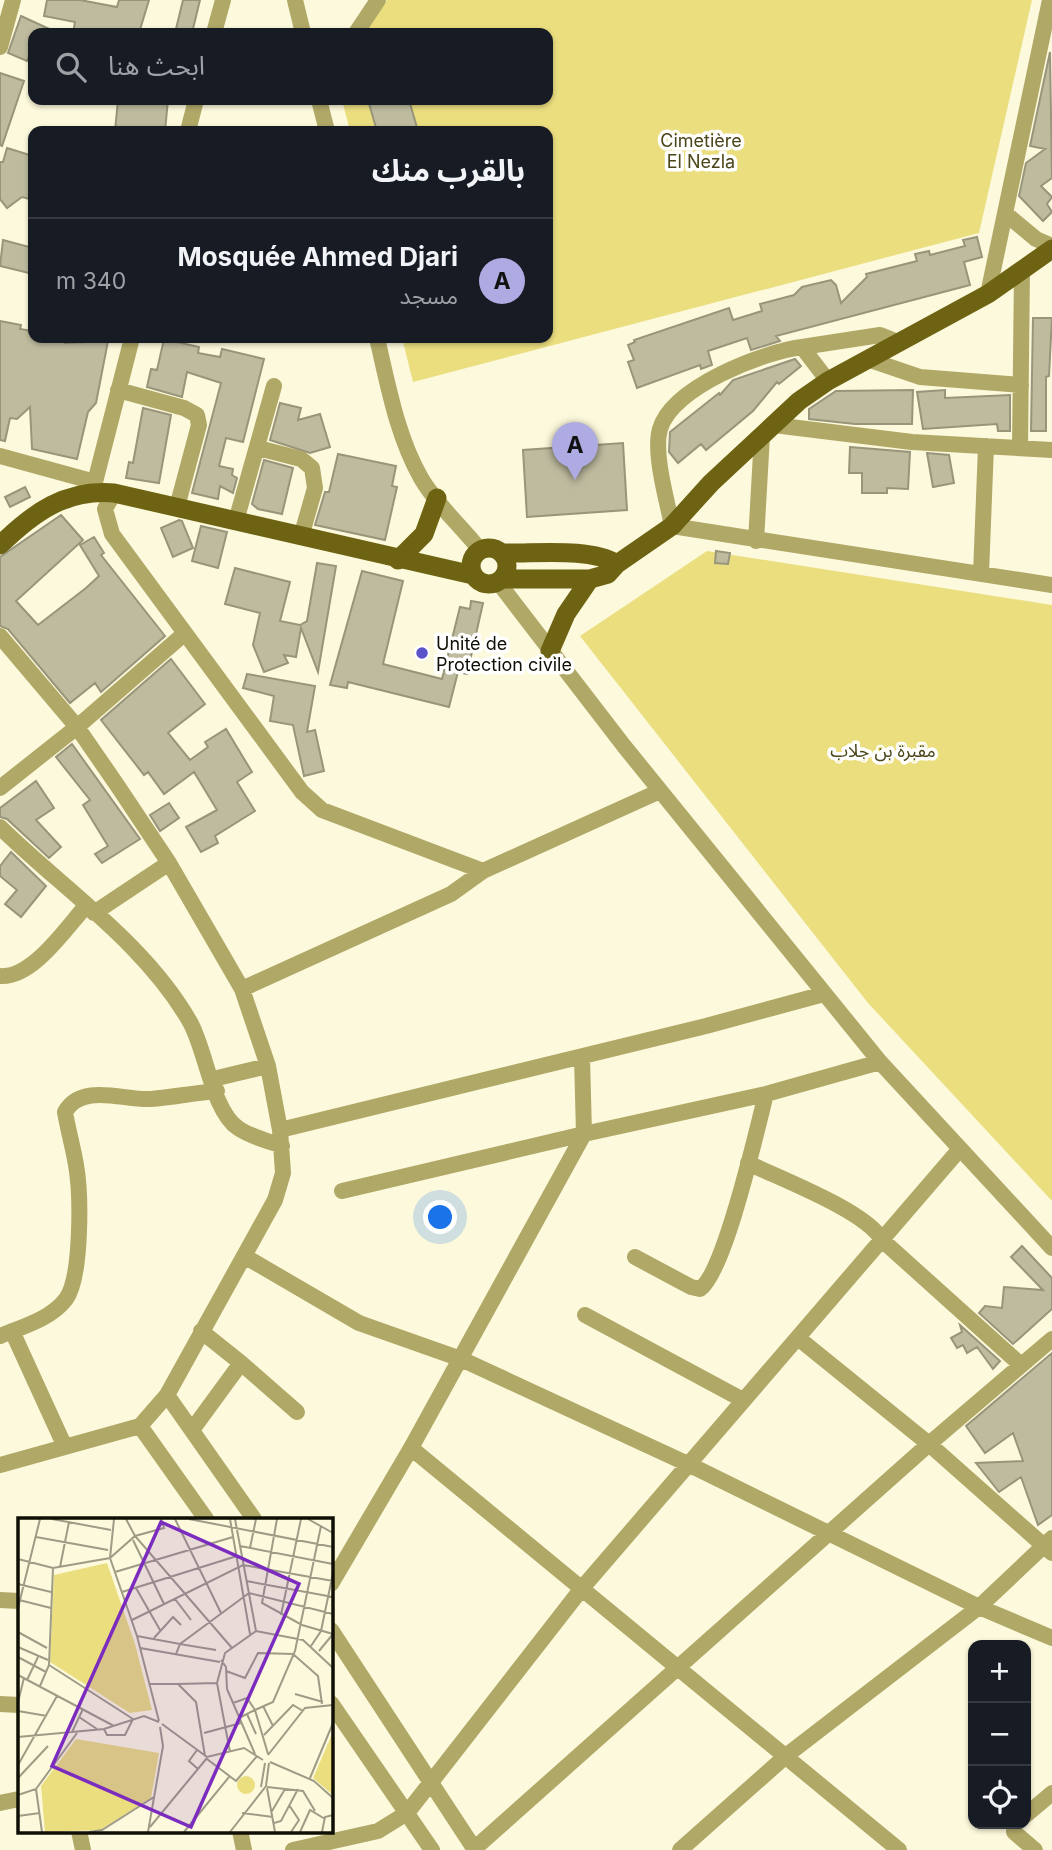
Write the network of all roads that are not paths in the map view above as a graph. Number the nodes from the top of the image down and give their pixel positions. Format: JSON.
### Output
{"nodes":[{"id":1,"x":13,"y":0,"type":"edge"},
{"id":2,"x":223,"y":0,"type":"edge"},
{"id":3,"x":295,"y":0,"type":"edge"},
{"id":4,"x":378,"y":0,"type":"edge"},
{"id":5,"x":1050,"y":4,"type":"edge"},
{"id":6,"x":215,"y":28,"type":"edge"},
{"id":7,"x":302,"y":28,"type":"edge"},
{"id":8,"x":359,"y":28,"type":"edge"},
{"id":9,"x":0,"y":47,"type":"edge"},
{"id":10,"x":195,"y":105,"type":"edge"},
{"id":11,"x":320,"y":105,"type":"edge"},
{"id":12,"x":189,"y":126,"type":"edge"},
{"id":13,"x":326,"y":126,"type":"edge"},
{"id":14,"x":1006,"y":214,"type":"junction"},
{"id":15,"x":1052,"y":248,"type":"edge"},
{"id":16,"x":1022,"y":270,"type":"junction"},
{"id":17,"x":988,"y":294,"type":"junction"},
{"id":18,"x":131,"y":343,"type":"edge"},
{"id":19,"x":378,"y":343,"type":"edge"},
{"id":20,"x":900,"y":343,"type":"junction"},
{"id":21,"x":802,"y":347,"type":"junction"},
{"id":22,"x":870,"y":359,"type":"junction"},
{"id":23,"x":828,"y":381,"type":"junction"},
{"id":24,"x":1021,"y":385,"type":"junction"},
{"id":25,"x":274,"y":386,"type":"dead end"},
{"id":26,"x":118,"y":390,"type":"junction"},
{"id":27,"x":768,"y":430,"type":"junction"},
{"id":28,"x":986,"y":446,"type":"junction"},
{"id":29,"x":1020,"y":447,"type":"junction"},
{"id":30,"x":258,"y":448,"type":"junction"},
{"id":31,"x":1052,"y":450,"type":"edge"},
{"id":32,"x":0,"y":456,"type":"edge"},
{"id":33,"x":93,"y":487,"type":"junction"},
{"id":34,"x":114,"y":493,"type":"junction"},
{"id":35,"x":437,"y":498,"type":"junction"},
{"id":36,"x":177,"y":508,"type":"junction"},
{"id":37,"x":236,"y":522,"type":"junction"},
{"id":38,"x":672,"y":526,"type":"junction"},
{"id":39,"x":301,"y":537,"type":"junction"},
{"id":40,"x":756,"y":541,"type":"junction"},
{"id":41,"x":0,"y":545,"type":"edge"},
{"id":42,"x":480,"y":550,"type":"junction"},
{"id":43,"x":503,"y":553,"type":"junction"},
{"id":44,"x":398,"y":560,"type":"junction"},
{"id":45,"x":617,"y":564,"type":"junction"},
{"id":46,"x":981,"y":574,"type":"junction"},
{"id":47,"x":473,"y":575,"type":"junction"},
{"id":48,"x":590,"y":579,"type":"junction"},
{"id":49,"x":500,"y":580,"type":"junction"},
{"id":50,"x":1052,"y":585,"type":"edge"},
{"id":51,"x":184,"y":634,"type":"junction"},
{"id":52,"x":0,"y":636,"type":"edge"},
{"id":53,"x":550,"y":651,"type":"junction"},
{"id":54,"x":77,"y":727,"type":"junction"},
{"id":55,"x":0,"y":788,"type":"edge"},
{"id":56,"x":660,"y":791,"type":"junction"},
{"id":57,"x":1,"y":830,"type":"edge"},
{"id":58,"x":169,"y":863,"type":"junction"},
{"id":59,"x":483,"y":871,"type":"junction"},
{"id":60,"x":90,"y":909,"type":"junction"},
{"id":61,"x":0,"y":976,"type":"edge"},
{"id":62,"x":242,"y":989,"type":"junction"},
{"id":63,"x":824,"y":994,"type":"junction"},
{"id":64,"x":582,"y":1057,"type":"junction"},
{"id":65,"x":880,"y":1062,"type":"junction"},
{"id":66,"x":268,"y":1066,"type":"junction"},
{"id":67,"x":215,"y":1085,"type":"junction"},
{"id":68,"x":766,"y":1094,"type":"junction"},
{"id":69,"x":584,"y":1134,"type":"junction"},
{"id":70,"x":281,"y":1138,"type":"junction"},
{"id":71,"x":959,"y":1150,"type":"junction"},
{"id":72,"x":748,"y":1163,"type":"junction"},
{"id":73,"x":342,"y":1191,"type":"dead end"},
{"id":74,"x":882,"y":1240,"type":"junction"},
{"id":75,"x":1052,"y":1248,"type":"edge"},
{"id":76,"x":244,"y":1256,"type":"junction"},
{"id":77,"x":635,"y":1257,"type":"dead end"},
{"id":78,"x":585,"y":1315,"type":"dead end"},
{"id":79,"x":201,"y":1331,"type":"junction"},
{"id":80,"x":6,"y":1334,"type":"edge"},
{"id":81,"x":798,"y":1338,"type":"junction"},
{"id":82,"x":1052,"y":1339,"type":"edge"},
{"id":83,"x":460,"y":1359,"type":"junction"},
{"id":84,"x":241,"y":1363,"type":"junction"},
{"id":85,"x":1021,"y":1365,"type":"junction"},
{"id":86,"x":167,"y":1395,"type":"junction"},
{"id":87,"x":743,"y":1400,"type":"junction"},
{"id":88,"x":297,"y":1412,"type":"dead end"},
{"id":89,"x":140,"y":1426,"type":"junction"},
{"id":90,"x":192,"y":1430,"type":"junction"},
{"id":91,"x":929,"y":1444,"type":"junction"},
{"id":92,"x":65,"y":1447,"type":"junction"},
{"id":93,"x":411,"y":1448,"type":"junction"},
{"id":94,"x":0,"y":1465,"type":"edge"},
{"id":95,"x":691,"y":1465,"type":"junction"},
{"id":96,"x":205,"y":1518,"type":"edge"},
{"id":97,"x":253,"y":1518,"type":"edge"},
{"id":98,"x":830,"y":1532,"type":"junction"},
{"id":99,"x":1049,"y":1546,"type":"edge"},
{"id":100,"x":332,"y":1582,"type":"edge"},
{"id":101,"x":583,"y":1587,"type":"junction"},
{"id":102,"x":0,"y":1600,"type":"edge"},
{"id":103,"x":18,"y":1601,"type":"edge"},
{"id":104,"x":979,"y":1607,"type":"junction"},
{"id":105,"x":332,"y":1632,"type":"edge"},
{"id":106,"x":1052,"y":1638,"type":"edge"},
{"id":107,"x":680,"y":1667,"type":"junction"},
{"id":108,"x":0,"y":1704,"type":"edge"},
{"id":109,"x":18,"y":1705,"type":"edge"},
{"id":110,"x":337,"y":1723,"type":"edge"},
{"id":111,"x":787,"y":1755,"type":"junction"},
{"id":112,"x":429,"y":1783,"type":"junction"},
{"id":113,"x":1052,"y":1793,"type":"edge"},
{"id":114,"x":18,"y":1799,"type":"edge"},
{"id":115,"x":0,"y":1803,"type":"edge"},
{"id":116,"x":1031,"y":1811,"type":"edge"},
{"id":117,"x":407,"y":1813,"type":"junction"},
{"id":118,"x":1014,"y":1829,"type":"edge"},
{"id":119,"x":79,"y":1832,"type":"edge"},
{"id":120,"x":240,"y":1832,"type":"edge"},
{"id":121,"x":475,"y":1849,"type":"edge"},
{"id":122,"x":83,"y":1850,"type":"edge"},
{"id":123,"x":244,"y":1850,"type":"edge"},
{"id":124,"x":293,"y":1850,"type":"edge"},
{"id":125,"x":432,"y":1850,"type":"edge"},
{"id":126,"x":680,"y":1850,"type":"edge"},
{"id":127,"x":899,"y":1850,"type":"edge"},
{"id":128,"x":1035,"y":1850,"type":"edge"}],
"edges":[{"from":1,"to":9,"type":"street"},
{"from":2,"to":6,"type":"street"},
{"from":3,"to":7,"type":"street"},
{"from":4,"to":8,"type":"street"},
{"from":5,"to":14,"type":"street"},
{"from":10,"to":12,"type":"street"},
{"from":11,"to":13,"type":"street"},
{"from":14,"to":15,"type":"street"},
{"from":14,"to":17,"type":"street"},
{"from":15,"to":16,"type":"main road"},
{"from":16,"to":17,"type":"main road"},
{"from":16,"to":24,"type":"street"},
{"from":17,"to":20,"type":"main road"},
{"from":18,"to":26,"type":"street"},
{"from":19,"to":35,"type":"street"},
{"from":20,"to":21,"type":"street"},
{"from":20,"to":22,"type":"main road"},
{"from":21,"to":23,"type":"street"},
{"from":21,"to":38,"type":"street"},
{"from":22,"to":23,"type":"main road"},
{"from":22,"to":24,"type":"street"},
{"from":23,"to":27,"type":"main road"},
{"from":24,"to":29,"type":"street"},
{"from":25,"to":30,"type":"street"},
{"from":26,"to":33,"type":"street"},
{"from":26,"to":36,"type":"street"},
{"from":27,"to":28,"type":"street"},
{"from":27,"to":38,"type":"main road"},
{"from":27,"to":40,"type":"street"},
{"from":28,"to":29,"type":"street"},
{"from":28,"to":46,"type":"street"},
{"from":29,"to":31,"type":"street"},
{"from":30,"to":37,"type":"street"},
{"from":30,"to":39,"type":"street"},
{"from":32,"to":33,"type":"street"},
{"from":33,"to":34,"type":"main road"},
{"from":33,"to":41,"type":"main road"},
{"from":34,"to":36,"type":"main road"},
{"from":34,"to":51,"type":"street"},
{"from":35,"to":42,"type":"street"},
{"from":35,"to":44,"type":"main road"},
{"from":36,"to":37,"type":"main road"},
{"from":37,"to":39,"type":"main road"},
{"from":38,"to":40,"type":"street"},
{"from":38,"to":45,"type":"main road"},
{"from":39,"to":44,"type":"main road"},
{"from":40,"to":46,"type":"street"},
{"from":42,"to":43,"type":"main road"},
{"from":42,"to":47,"type":"main road"},
{"from":43,"to":45,"type":"main road"},
{"from":43,"to":49,"type":"main road"},
{"from":44,"to":47,"type":"main road"},
{"from":45,"to":48,"type":"main road"},
{"from":46,"to":50,"type":"street"},
{"from":47,"to":49,"type":"main road"},
{"from":48,"to":49,"type":"main road"},
{"from":48,"to":53,"type":"main road"},
{"from":49,"to":53,"type":"street"},
{"from":51,"to":54,"type":"street"},
{"from":51,"to":59,"type":"street"},
{"from":52,"to":54,"type":"street"},
{"from":53,"to":56,"type":"street"},
{"from":54,"to":55,"type":"street"},
{"from":54,"to":58,"type":"street"},
{"from":56,"to":59,"type":"street"},
{"from":56,"to":63,"type":"street"},
{"from":57,"to":60,"type":"street"},
{"from":58,"to":60,"type":"street"},
{"from":58,"to":62,"type":"street"},
{"from":59,"to":62,"type":"street"},
{"from":60,"to":61,"type":"street"},
{"from":60,"to":67,"type":"street"},
{"from":62,"to":66,"type":"street"},
{"from":63,"to":64,"type":"street"},
{"from":63,"to":65,"type":"street"},
{"from":64,"to":69,"type":"street"},
{"from":64,"to":70,"type":"street"},
{"from":65,"to":68,"type":"street"},
{"from":65,"to":71,"type":"street"},
{"from":66,"to":67,"type":"street"},
{"from":66,"to":70,"type":"street"},
{"from":67,"to":70,"type":"street"},
{"from":67,"to":80,"type":"street"},
{"from":68,"to":69,"type":"street"},
{"from":68,"to":72,"type":"street"},
{"from":69,"to":73,"type":"street"},
{"from":69,"to":83,"type":"street"},
{"from":70,"to":76,"type":"street"},
{"from":71,"to":74,"type":"street"},
{"from":71,"to":75,"type":"street"},
{"from":72,"to":74,"type":"street"},
{"from":72,"to":77,"type":"street"},
{"from":74,"to":81,"type":"street"},
{"from":74,"to":85,"type":"street"},
{"from":76,"to":79,"type":"street"},
{"from":76,"to":83,"type":"street"},
{"from":78,"to":87,"type":"street"},
{"from":79,"to":84,"type":"street"},
{"from":79,"to":86,"type":"street"},
{"from":80,"to":92,"type":"street"},
{"from":81,"to":87,"type":"street"},
{"from":81,"to":91,"type":"street"},
{"from":82,"to":85,"type":"street"},
{"from":83,"to":93,"type":"street"},
{"from":83,"to":95,"type":"street"},
{"from":84,"to":88,"type":"street"},
{"from":84,"to":90,"type":"street"},
{"from":85,"to":91,"type":"street"},
{"from":86,"to":89,"type":"street"},
{"from":86,"to":90,"type":"street"},
{"from":87,"to":95,"type":"street"},
{"from":89,"to":92,"type":"street"},
{"from":89,"to":96,"type":"street"},
{"from":90,"to":97,"type":"street"},
{"from":91,"to":98,"type":"street"},
{"from":91,"to":99,"type":"street"},
{"from":92,"to":94,"type":"street"},
{"from":93,"to":100,"type":"street"},
{"from":93,"to":101,"type":"street"},
{"from":95,"to":98,"type":"street"},
{"from":95,"to":101,"type":"street"},
{"from":98,"to":104,"type":"street"},
{"from":98,"to":107,"type":"street"},
{"from":99,"to":104,"type":"street"},
{"from":101,"to":107,"type":"street"},
{"from":101,"to":112,"type":"street"},
{"from":102,"to":103,"type":"street"},
{"from":104,"to":106,"type":"street"},
{"from":104,"to":111,"type":"street"},
{"from":105,"to":112,"type":"street"},
{"from":107,"to":111,"type":"street"},
{"from":107,"to":121,"type":"street"},
{"from":108,"to":109,"type":"street"},
{"from":110,"to":117,"type":"street"},
{"from":111,"to":126,"type":"street"},
{"from":111,"to":127,"type":"street"},
{"from":112,"to":117,"type":"street"},
{"from":112,"to":121,"type":"street"},
{"from":113,"to":116,"type":"street"},
{"from":114,"to":115,"type":"street"},
{"from":117,"to":124,"type":"street"},
{"from":117,"to":125,"type":"street"},
{"from":118,"to":128,"type":"street"},
{"from":119,"to":122,"type":"street"},
{"from":120,"to":123,"type":"street"}]}
